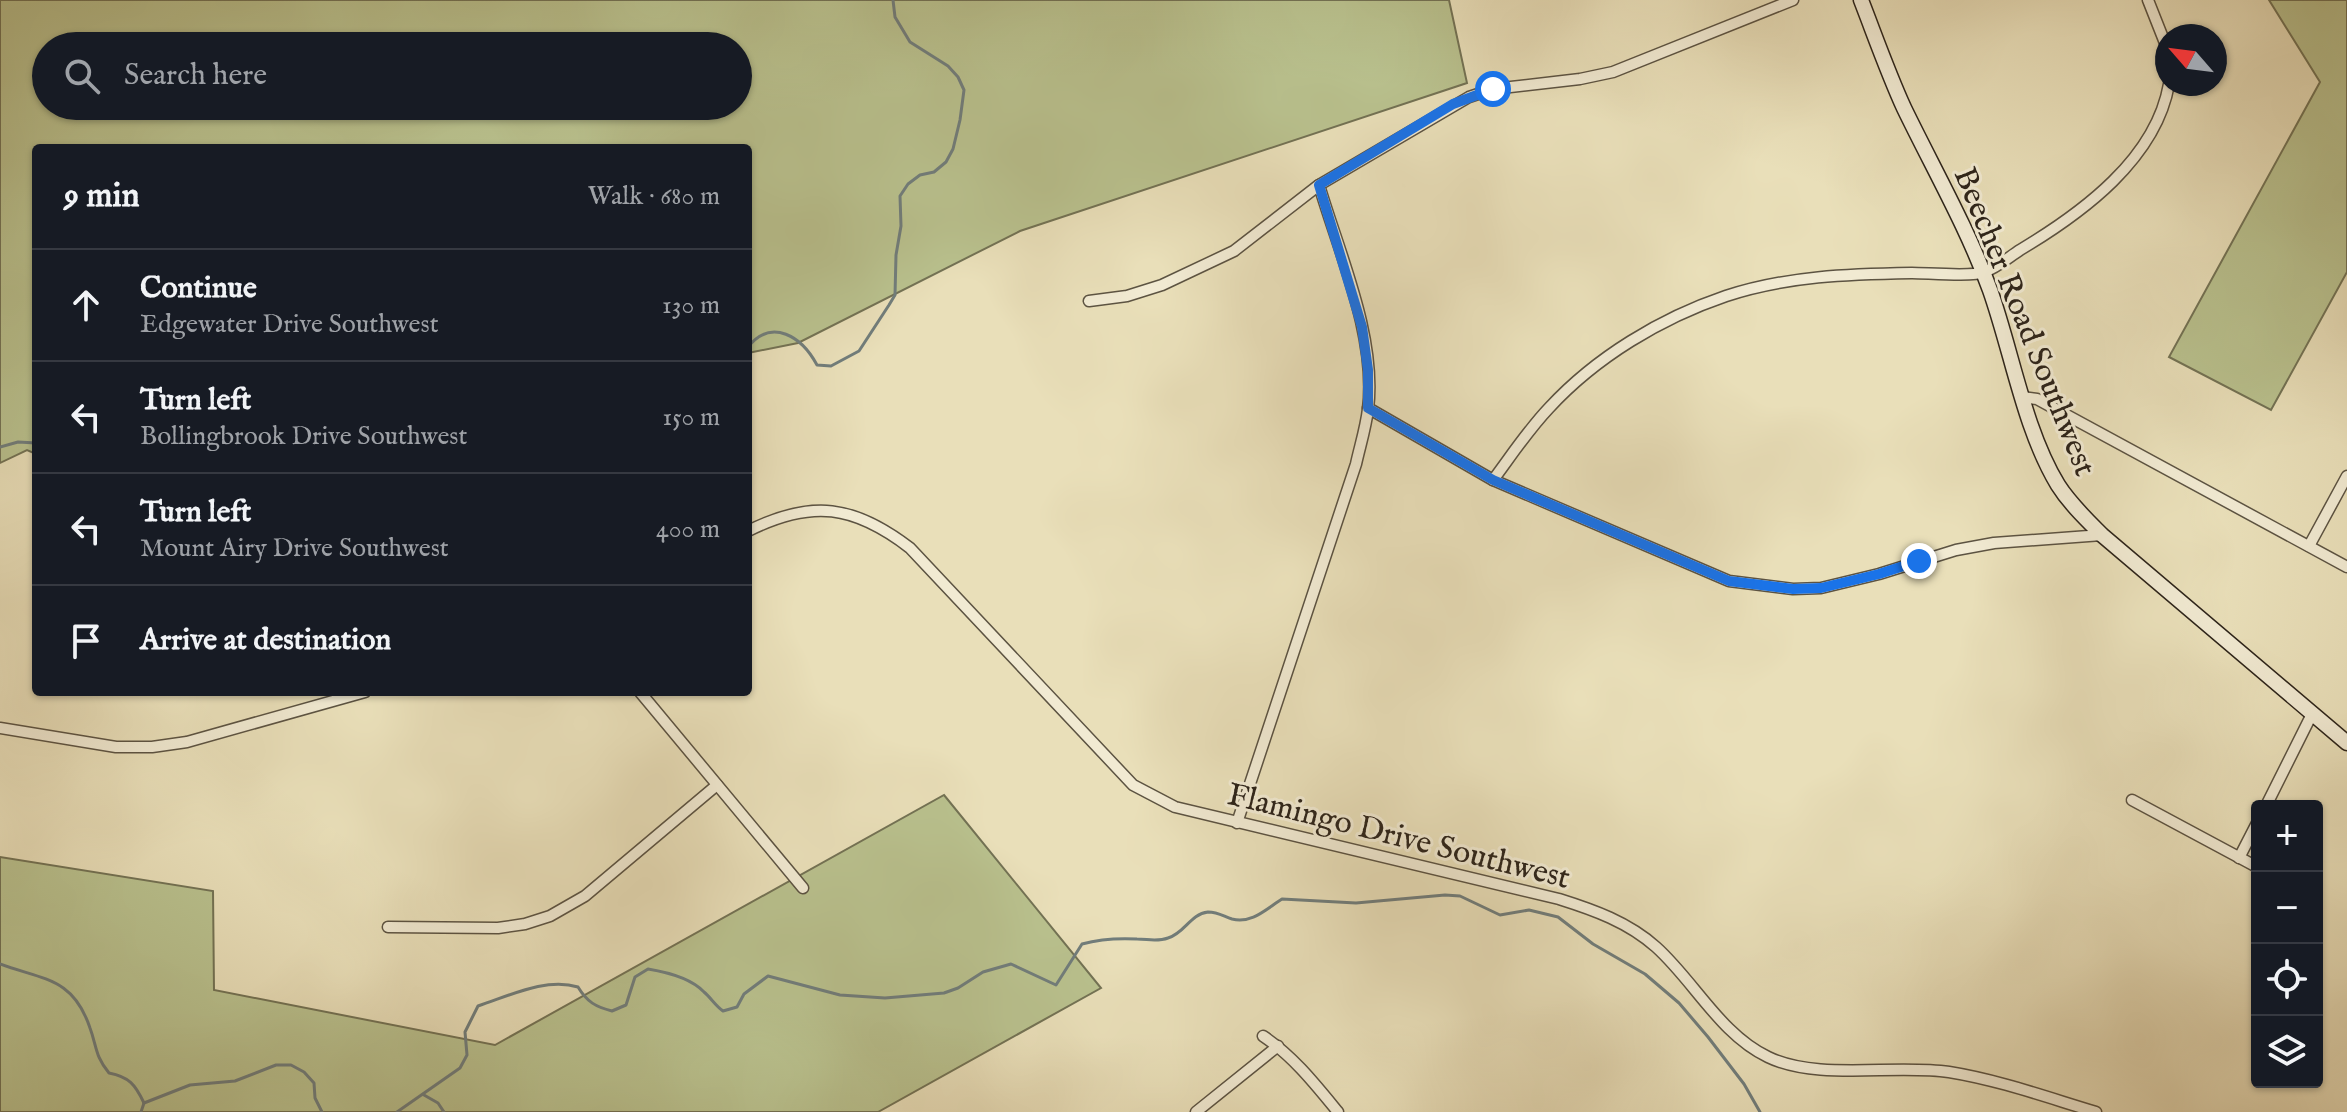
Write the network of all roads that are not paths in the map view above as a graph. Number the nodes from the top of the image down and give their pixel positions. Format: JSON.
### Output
{"nodes":[{"id":1,"x":1793,"y":0,"type":"edge"},
{"id":2,"x":1861,"y":0,"type":"edge"},
{"id":3,"x":2148,"y":0,"type":"edge"},
{"id":4,"x":2158,"y":24,"type":"edge"},
{"id":5,"x":2167,"y":96,"type":"edge"},
{"id":6,"x":1319,"y":185,"type":"junction"},
{"id":7,"x":1982,"y":273,"type":"junction"},
{"id":8,"x":1089,"y":301,"type":"dead end"},
{"id":9,"x":2022,"y":397,"type":"junction"},
{"id":10,"x":1368,"y":408,"type":"junction"},
{"id":11,"x":2347,"y":476,"type":"edge"},
{"id":12,"x":1493,"y":480,"type":"junction"},
{"id":13,"x":752,"y":529,"type":"edge"},
{"id":14,"x":2102,"y":535,"type":"junction"},
{"id":15,"x":2309,"y":546,"type":"junction"},
{"id":16,"x":2347,"y":567,"type":"edge"},
{"id":17,"x":351,"y":696,"type":"edge"},
{"id":18,"x":643,"y":696,"type":"edge"},
{"id":19,"x":2312,"y":714,"type":"junction"},
{"id":20,"x":0,"y":728,"type":"edge"},
{"id":21,"x":2347,"y":743,"type":"edge"},
{"id":22,"x":717,"y":785,"type":"junction"},
{"id":23,"x":2132,"y":800,"type":"dead end"},
{"id":24,"x":2269,"y":800,"type":"edge"},
{"id":25,"x":1237,"y":823,"type":"junction"},
{"id":26,"x":2251,"y":835,"type":"edge"},
{"id":27,"x":2239,"y":858,"type":"junction"},
{"id":28,"x":2251,"y":864,"type":"edge"},
{"id":29,"x":803,"y":888,"type":"dead end"},
{"id":30,"x":388,"y":927,"type":"dead end"},
{"id":31,"x":1263,"y":1036,"type":"dead end"},
{"id":32,"x":1278,"y":1046,"type":"junction"},
{"id":33,"x":1196,"y":1112,"type":"edge"},
{"id":34,"x":1338,"y":1112,"type":"edge"},
{"id":35,"x":2096,"y":1112,"type":"edge"}],
"edges":[{"from":1,"to":6,"type":"street"},
{"from":2,"to":7,"type":"street","name":"Beecher Road Southwest"},
{"from":3,"to":4,"type":"street"},
{"from":5,"to":7,"type":"street"},
{"from":6,"to":8,"type":"street"},
{"from":6,"to":10,"type":"street"},
{"from":7,"to":9,"type":"street","name":"Beecher Road Southwest"},
{"from":7,"to":12,"type":"street"},
{"from":9,"to":14,"type":"street","name":"Beecher Road Southwest"},
{"from":9,"to":15,"type":"street"},
{"from":10,"to":12,"type":"street"},
{"from":10,"to":25,"type":"street"},
{"from":11,"to":15,"type":"street"},
{"from":12,"to":14,"type":"street"},
{"from":13,"to":25,"type":"street","name":"Flamingo Drive Southwest"},
{"from":14,"to":19,"type":"street","name":"Beecher Road Southwest"},
{"from":15,"to":16,"type":"street"},
{"from":17,"to":20,"type":"street"},
{"from":18,"to":22,"type":"street"},
{"from":19,"to":21,"type":"street","name":"Beecher Road Southwest"},
{"from":19,"to":24,"type":"street"},
{"from":22,"to":29,"type":"street"},
{"from":22,"to":30,"type":"street"},
{"from":23,"to":27,"type":"street"},
{"from":25,"to":35,"type":"street","name":"Flamingo Drive Southwest"},
{"from":26,"to":27,"type":"street"},
{"from":27,"to":28,"type":"street"},
{"from":31,"to":32,"type":"street"},
{"from":32,"to":33,"type":"street"},
{"from":32,"to":34,"type":"street"}]}
